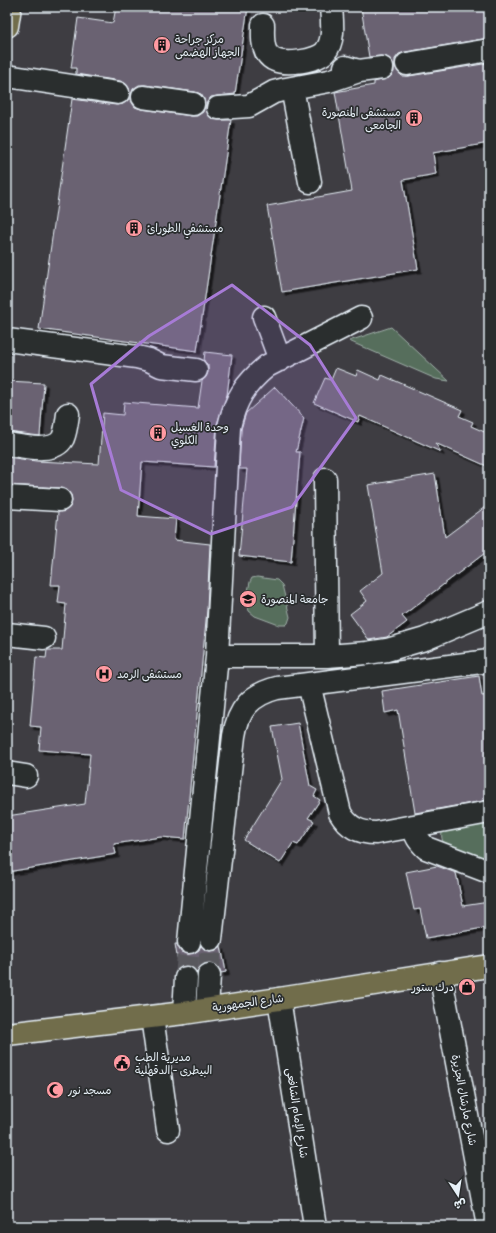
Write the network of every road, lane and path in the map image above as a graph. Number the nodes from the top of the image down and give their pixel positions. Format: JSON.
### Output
{"nodes":[{"id":1,"x":10,"y":7,"type":"edge"},
{"id":2,"x":332,"y":7,"type":"edge"},
{"id":3,"x":263,"y":25,"type":"dead end"},
{"id":4,"x":7,"y":26,"type":"edge"},
{"id":5,"x":489,"y":50,"type":"edge"},
{"id":6,"x":325,"y":52,"type":"junction"},
{"id":7,"x":407,"y":64,"type":"dead end"},
{"id":8,"x":382,"y":68,"type":"dead end"},
{"id":9,"x":359,"y":70,"type":"junction"},
{"id":10,"x":7,"y":76,"type":"edge"},
{"id":11,"x":292,"y":88,"type":"junction"},
{"id":12,"x":118,"y":93,"type":"dead end"},
{"id":13,"x":143,"y":97,"type":"dead end"},
{"id":14,"x":193,"y":104,"type":"dead end"},
{"id":15,"x":218,"y":108,"type":"dead end"},
{"id":16,"x":310,"y":182,"type":"dead end"},
{"id":17,"x":264,"y":317,"type":"dead end"},
{"id":18,"x":361,"y":318,"type":"dead end"},
{"id":19,"x":7,"y":340,"type":"edge"},
{"id":20,"x":7,"y":348,"type":"edge"},
{"id":21,"x":280,"y":360,"type":"junction"},
{"id":22,"x":161,"y":366,"type":"junction"},
{"id":23,"x":196,"y":370,"type":"dead end"},
{"id":24,"x":68,"y":414,"type":"dead end"},
{"id":25,"x":7,"y":444,"type":"edge"},
{"id":26,"x":325,"y":478,"type":"dead end"},
{"id":27,"x":7,"y":497,"type":"edge"},
{"id":28,"x":60,"y":500,"type":"dead end"},
{"id":29,"x":489,"y":612,"type":"edge"},
{"id":30,"x":7,"y":634,"type":"edge"},
{"id":31,"x":44,"y":638,"type":"dead end"},
{"id":32,"x":217,"y":656,"type":"junction"},
{"id":33,"x":263,"y":656,"type":"junction"},
{"id":34,"x":327,"y":656,"type":"junction"},
{"id":35,"x":489,"y":661,"type":"edge"},
{"id":36,"x":308,"y":684,"type":"junction"},
{"id":37,"x":266,"y":691,"type":"junction"},
{"id":38,"x":489,"y":812,"type":"edge"},
{"id":39,"x":413,"y":826,"type":"junction"},
{"id":40,"x":489,"y":872,"type":"edge"},
{"id":41,"x":211,"y":939,"type":"tunnel mouth"},
{"id":42,"x":190,"y":942,"type":"tunnel mouth"},
{"id":43,"x":489,"y":966,"type":"edge"},
{"id":44,"x":440,"y":973,"type":"junction"},
{"id":45,"x":209,"y":975,"type":"tunnel mouth"},
{"id":46,"x":186,"y":978,"type":"tunnel mouth"},
{"id":47,"x":279,"y":999,"type":"junction"},
{"id":48,"x":207,"y":1009,"type":"junction"},
{"id":49,"x":184,"y":1013,"type":"junction"},
{"id":50,"x":152,"y":1017,"type":"junction"},
{"id":51,"x":7,"y":1034,"type":"edge"},
{"id":52,"x":168,"y":1130,"type":"dead end"},
{"id":53,"x":315,"y":1226,"type":"edge"},
{"id":54,"x":488,"y":1226,"type":"edge"}],
"edges":[{"from":1,"to":4,"type":"main road"},
{"from":2,"to":6,"type":"street"},
{"from":3,"to":6,"type":"street"},
{"from":5,"to":7,"type":"street"},
{"from":6,"to":9,"type":"street"},
{"from":8,"to":9,"type":"street"},
{"from":9,"to":11,"type":"street"},
{"from":10,"to":12,"type":"street"},
{"from":11,"to":15,"type":"street"},
{"from":11,"to":16,"type":"street"},
{"from":13,"to":14,"type":"street"},
{"from":17,"to":21,"type":"street"},
{"from":18,"to":21,"type":"street"},
{"from":19,"to":22,"type":"street"},
{"from":20,"to":22,"type":"street"},
{"from":21,"to":32,"type":"street"},
{"from":22,"to":23,"type":"street"},
{"from":24,"to":25,"type":"street"},
{"from":26,"to":34,"type":"street"},
{"from":27,"to":28,"type":"street"},
{"from":29,"to":34,"type":"street"},
{"from":30,"to":31,"type":"street"},
{"from":32,"to":33,"type":"street"},
{"from":32,"to":42,"type":"street"},
{"from":33,"to":34,"type":"street"},
{"from":33,"to":37,"type":"street"},
{"from":35,"to":36,"type":"street"},
{"from":36,"to":37,"type":"street"},
{"from":36,"to":39,"type":"street"},
{"from":37,"to":41,"type":"street"},
{"from":38,"to":39,"type":"street"},
{"from":39,"to":40,"type":"street"},
{"from":43,"to":44,"type":"main road","name":"شارع الجمهورية"},
{"from":44,"to":47,"type":"main road","name":"شارع الجمهورية"},
{"from":44,"to":54,"type":"street","name":"شارع مارشال الجزيرة"},
{"from":45,"to":48,"type":"street"},
{"from":46,"to":49,"type":"street"},
{"from":47,"to":48,"type":"main road","name":"شارع الجمهورية"},
{"from":47,"to":53,"type":"street","name":"شارع الإمام الشافعى"},
{"from":48,"to":49,"type":"main road","name":"شارع الجمهورية"},
{"from":49,"to":50,"type":"main road","name":"شارع الجمهورية"},
{"from":50,"to":51,"type":"main road","name":"شارع الجمهورية"},
{"from":50,"to":52,"type":"street"}]}
